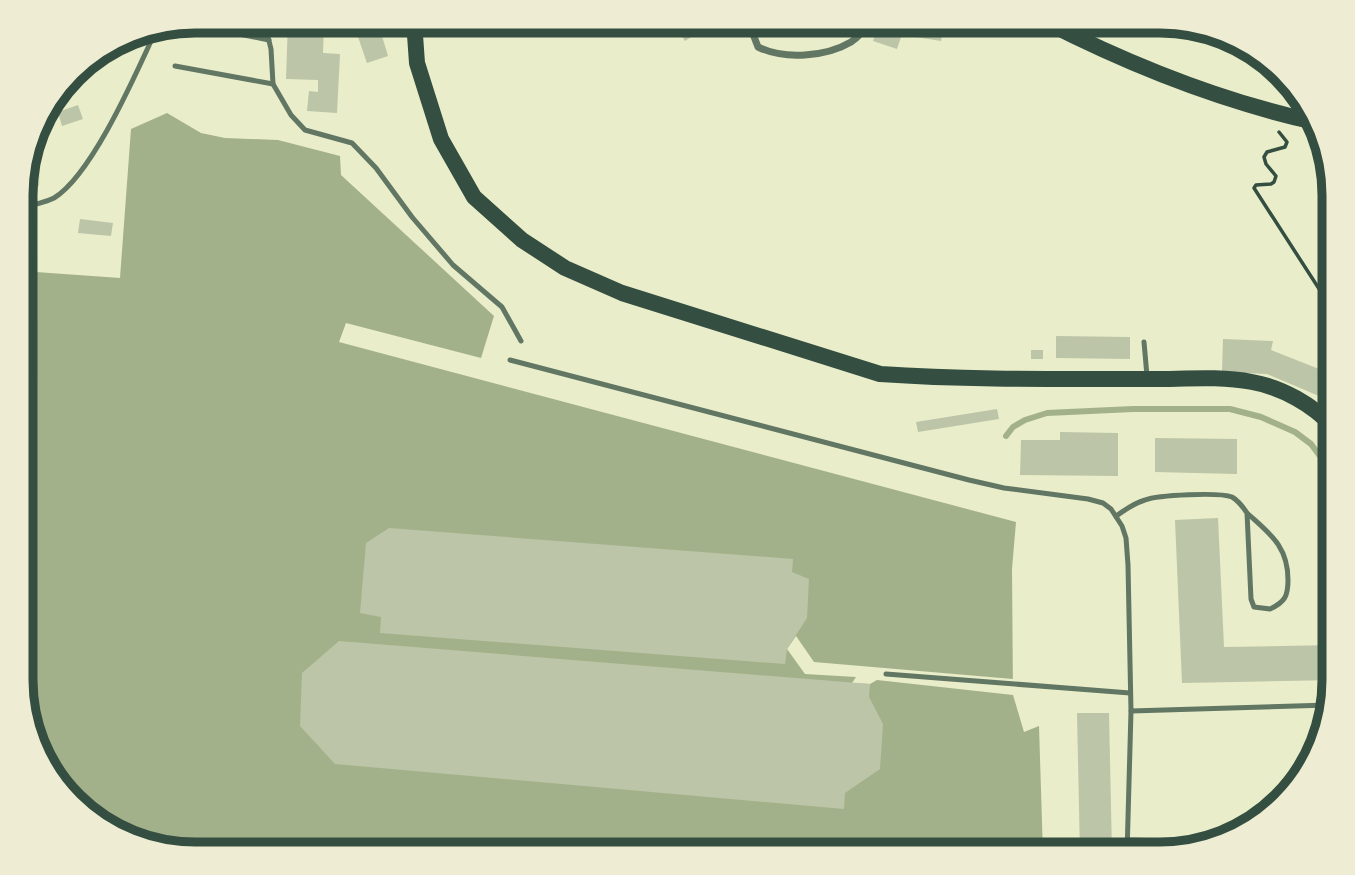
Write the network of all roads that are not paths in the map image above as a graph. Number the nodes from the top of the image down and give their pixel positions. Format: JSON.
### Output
{"nodes":[{"id":1,"x":753,"y":33,"type":"edge"},
{"id":2,"x":860,"y":33,"type":"edge"},
{"id":3,"x":1069,"y":33,"type":"edge"},
{"id":4,"x":239,"y":34,"type":"edge"},
{"id":5,"x":267,"y":34,"type":"edge"},
{"id":6,"x":415,"y":34,"type":"edge"},
{"id":7,"x":152,"y":39,"type":"edge"},
{"id":8,"x":269,"y":40,"type":"junction"},
{"id":9,"x":176,"y":66,"type":"dead end"},
{"id":10,"x":273,"y":84,"type":"junction"},
{"id":11,"x":1302,"y":119,"type":"edge"},
{"id":12,"x":33,"y":203,"type":"edge"},
{"id":13,"x":521,"y":341,"type":"dead end"},
{"id":14,"x":1144,"y":342,"type":"dead end"},
{"id":15,"x":510,"y":360,"type":"dead end"},
{"id":16,"x":1148,"y":379,"type":"junction"},
{"id":17,"x":1321,"y":411,"type":"edge"},
{"id":18,"x":1247,"y":513,"type":"junction"},
{"id":19,"x":1116,"y":516,"type":"junction"},
{"id":20,"x":886,"y":674,"type":"dead end"},
{"id":21,"x":1130,"y":693,"type":"junction"},
{"id":22,"x":1320,"y":705,"type":"edge"},
{"id":23,"x":1131,"y":711,"type":"junction"},
{"id":24,"x":1127,"y":840,"type":"joint"},
{"id":25,"x":1169,"y":841,"type":"edge"}],
"edges":[{"from":1,"to":2,"type":"street"},
{"from":3,"to":11,"type":"main road"},
{"from":4,"to":8,"type":"lane"},
{"from":5,"to":8,"type":"lane"},
{"from":6,"to":16,"type":"main road"},
{"from":7,"to":12,"type":"lane"},
{"from":8,"to":10,"type":"lane"},
{"from":9,"to":10,"type":"lane"},
{"from":10,"to":13,"type":"lane"},
{"from":14,"to":16,"type":"lane"},
{"from":15,"to":19,"type":"lane"},
{"from":16,"to":17,"type":"main road"},
{"from":18,"to":18,"type":"lane"},
{"from":18,"to":19,"type":"lane"},
{"from":19,"to":21,"type":"lane"},
{"from":20,"to":21,"type":"lane"},
{"from":21,"to":23,"type":"lane"},
{"from":22,"to":23,"type":"lane"},
{"from":23,"to":24,"type":"lane"},
{"from":24,"to":25,"type":"lane"}]}
